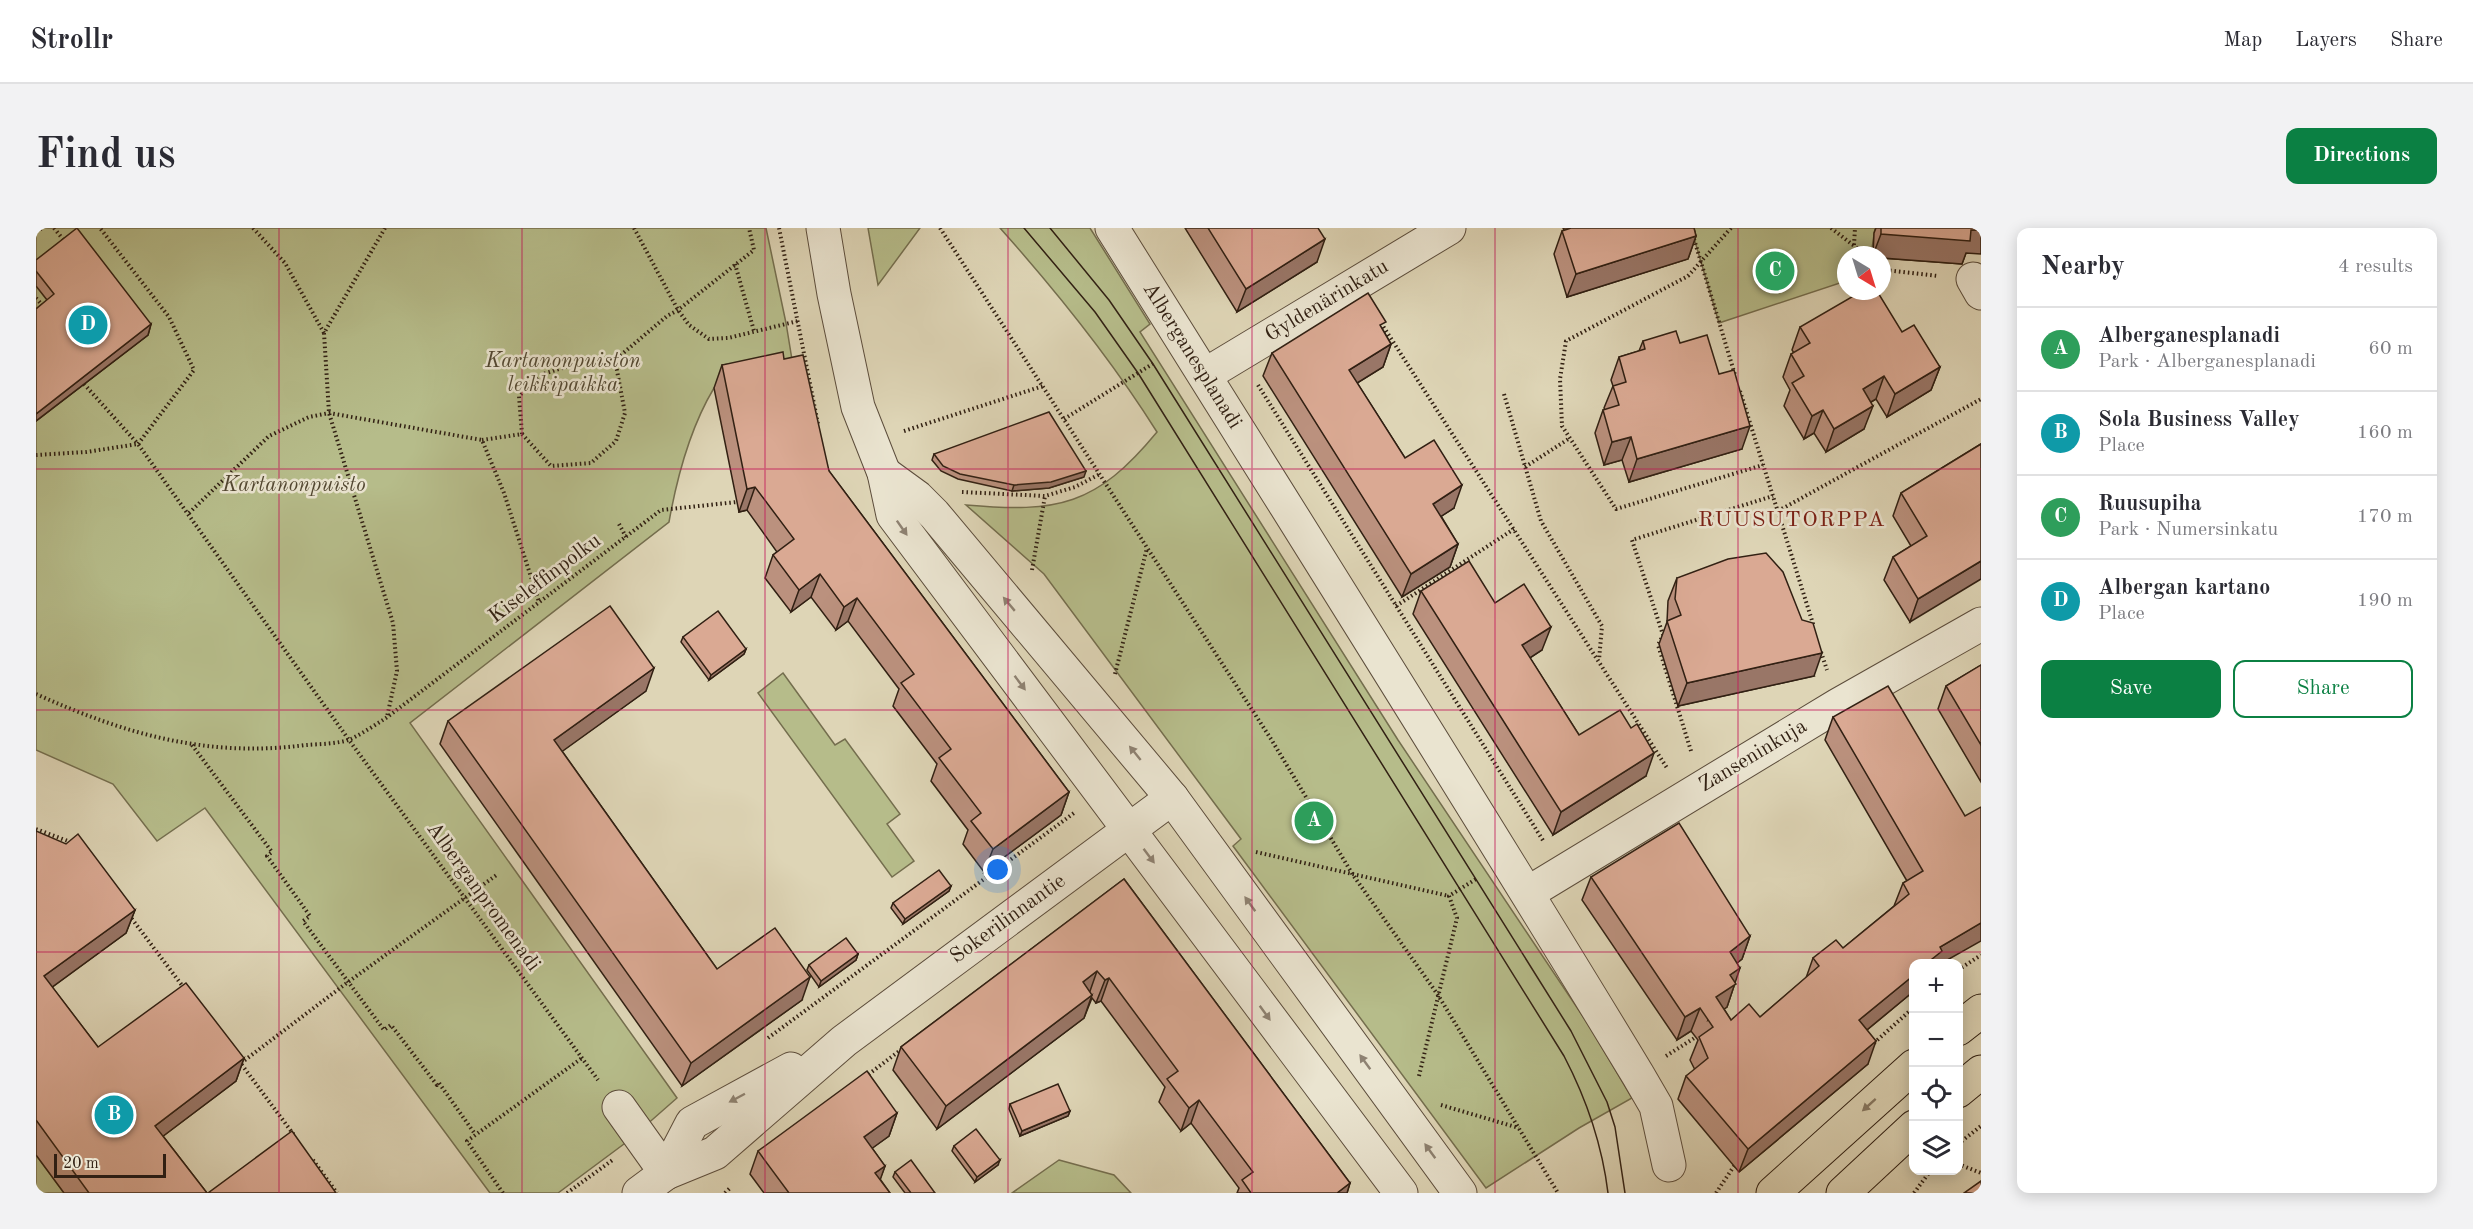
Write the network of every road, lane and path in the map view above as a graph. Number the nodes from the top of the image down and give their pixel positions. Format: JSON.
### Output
{"nodes":[{"id":1,"x":43,"y":228,"type":"edge"},
{"id":2,"x":54,"y":228,"type":"edge"},
{"id":3,"x":100,"y":228,"type":"edge"},
{"id":4,"x":253,"y":228,"type":"edge"},
{"id":5,"x":385,"y":228,"type":"edge"},
{"id":6,"x":634,"y":228,"type":"edge"},
{"id":7,"x":748,"y":228,"type":"edge"},
{"id":8,"x":823,"y":228,"type":"edge"},
{"id":9,"x":940,"y":228,"type":"edge"},
{"id":10,"x":1112,"y":228,"type":"edge"},
{"id":11,"x":1449,"y":228,"type":"edge"},
{"id":12,"x":1691,"y":228,"type":"edge"},
{"id":13,"x":1731,"y":228,"type":"edge"},
{"id":14,"x":1831,"y":228,"type":"edge"},
{"id":15,"x":1855,"y":228,"type":"edge"},
{"id":16,"x":36,"y":231,"type":"edge"},
{"id":17,"x":66,"y":244,"type":"edge"},
{"id":18,"x":1854,"y":245,"type":"joint"},
{"id":19,"x":1700,"y":262,"type":"junction"},
{"id":20,"x":735,"y":264,"type":"junction"},
{"id":21,"x":1891,"y":271,"type":"edge"},
{"id":22,"x":1356,"y":283,"type":"junction"},
{"id":23,"x":1977,"y":286,"type":"edge"},
{"id":24,"x":36,"y":298,"type":"edge"},
{"id":25,"x":48,"y":302,"type":"edge"},
{"id":26,"x":678,"y":310,"type":"junction"},
{"id":27,"x":798,"y":321,"type":"dead end"},
{"id":28,"x":754,"y":331,"type":"junction"},
{"id":29,"x":324,"y":333,"type":"junction"},
{"id":30,"x":615,"y":360,"type":"junction"},
{"id":31,"x":1205,"y":375,"type":"junction"},
{"id":32,"x":1736,"y":378,"type":"edge"},
{"id":33,"x":1125,"y":381,"type":"dead end"},
{"id":34,"x":84,"y":384,"type":"edge"},
{"id":35,"x":1043,"y":386,"type":"junction"},
{"id":36,"x":1740,"y":389,"type":"edge"},
{"id":37,"x":1504,"y":394,"type":"dead end"},
{"id":38,"x":1981,"y":399,"type":"edge"},
{"id":39,"x":329,"y":413,"type":"junction"},
{"id":40,"x":1064,"y":419,"type":"junction"},
{"id":41,"x":903,"y":431,"type":"dead end"},
{"id":42,"x":522,"y":434,"type":"junction"},
{"id":43,"x":1570,"y":438,"type":"junction"},
{"id":44,"x":482,"y":440,"type":"junction"},
{"id":45,"x":138,"y":444,"type":"junction"},
{"id":46,"x":36,"y":455,"type":"edge"},
{"id":47,"x":1763,"y":465,"type":"junction"},
{"id":48,"x":1525,"y":467,"type":"junction"},
{"id":49,"x":884,"y":473,"type":"junction"},
{"id":50,"x":1100,"y":474,"type":"junction"},
{"id":51,"x":1046,"y":496,"type":"junction"},
{"id":52,"x":1773,"y":496,"type":"junction"},
{"id":53,"x":955,"y":497,"type":"dead end"},
{"id":54,"x":737,"y":502,"type":"dead end"},
{"id":55,"x":1778,"y":511,"type":"junction"},
{"id":56,"x":189,"y":513,"type":"junction"},
{"id":57,"x":619,"y":524,"type":"dead end"},
{"id":58,"x":1514,"y":529,"type":"junction"},
{"id":59,"x":626,"y":537,"type":"junction"},
{"id":60,"x":1147,"y":547,"type":"junction"},
{"id":61,"x":1032,"y":570,"type":"dead end"},
{"id":62,"x":539,"y":603,"type":"junction"},
{"id":63,"x":1396,"y":606,"type":"dead end"},
{"id":64,"x":1981,"y":624,"type":"edge"},
{"id":65,"x":1817,"y":636,"type":"edge"},
{"id":66,"x":1820,"y":648,"type":"edge"},
{"id":67,"x":1599,"y":662,"type":"junction"},
{"id":68,"x":1114,"y":677,"type":"dead end"},
{"id":69,"x":36,"y":694,"type":"edge"},
{"id":70,"x":1838,"y":705,"type":"junction"},
{"id":71,"x":386,"y":718,"type":"junction"},
{"id":72,"x":349,"y":740,"type":"junction"},
{"id":73,"x":191,"y":744,"type":"junction"},
{"id":74,"x":1695,"y":791,"type":"junction"},
{"id":75,"x":1172,"y":798,"type":"junction"},
{"id":76,"x":1075,"y":813,"type":"dead end"},
{"id":77,"x":1534,"y":826,"type":"dead end"},
{"id":78,"x":36,"y":829,"type":"edge"},
{"id":79,"x":1129,"y":830,"type":"junction"},
{"id":80,"x":76,"y":844,"type":"edge"},
{"id":81,"x":1500,"y":848,"type":"junction"},
{"id":82,"x":1254,"y":851,"type":"dead end"},
{"id":83,"x":498,"y":874,"type":"dead end"},
{"id":84,"x":1353,"y":876,"type":"junction"},
{"id":85,"x":1528,"y":892,"type":"junction"},
{"id":86,"x":1449,"y":896,"type":"junction"},
{"id":87,"x":465,"y":898,"type":"junction"},
{"id":88,"x":127,"y":912,"type":"edge"},
{"id":89,"x":1981,"y":955,"type":"edge"},
{"id":90,"x":1963,"y":967,"type":"edge"},
{"id":91,"x":348,"y":982,"type":"junction"},
{"id":92,"x":1438,"y":995,"type":"junction"},
{"id":93,"x":191,"y":997,"type":"edge"},
{"id":94,"x":1909,"y":1011,"type":"edge"},
{"id":95,"x":1981,"y":1011,"type":"edge"},
{"id":96,"x":1963,"y":1026,"type":"edge"},
{"id":97,"x":1696,"y":1037,"type":"edge"},
{"id":98,"x":766,"y":1039,"type":"edge"},
{"id":99,"x":906,"y":1046,"type":"edge"},
{"id":100,"x":1869,"y":1047,"type":"edge"},
{"id":101,"x":234,"y":1054,"type":"edge"},
{"id":102,"x":1665,"y":1056,"type":"dead end"},
{"id":103,"x":582,"y":1058,"type":"junction"},
{"id":104,"x":241,"y":1063,"type":"junction"},
{"id":105,"x":1913,"y":1067,"type":"edge"},
{"id":106,"x":1981,"y":1072,"type":"edge"},
{"id":107,"x":859,"y":1081,"type":"edge"},
{"id":108,"x":1417,"y":1086,"type":"dead end"},
{"id":109,"x":1963,"y":1087,"type":"edge"},
{"id":110,"x":1435,"y":1103,"type":"dead end"},
{"id":111,"x":619,"y":1107,"type":"joint"},
{"id":112,"x":1981,"y":1126,"type":"edge"},
{"id":113,"x":1520,"y":1128,"type":"junction"},
{"id":114,"x":1909,"y":1132,"type":"edge"},
{"id":115,"x":475,"y":1134,"type":"junction"},
{"id":116,"x":296,"y":1137,"type":"edge"},
{"id":117,"x":1963,"y":1141,"type":"edge"},
{"id":118,"x":310,"y":1156,"type":"edge"},
{"id":119,"x":1669,"y":1165,"type":"dead end"},
{"id":120,"x":1734,"y":1166,"type":"edge"},
{"id":121,"x":1963,"y":1166,"type":"edge"},
{"id":122,"x":666,"y":1173,"type":"junction"},
{"id":123,"x":1981,"y":1173,"type":"edge"},
{"id":124,"x":1927,"y":1175,"type":"edge"},
{"id":125,"x":337,"y":1193,"type":"edge"},
{"id":126,"x":503,"y":1193,"type":"edge"},
{"id":127,"x":639,"y":1193,"type":"edge"},
{"id":128,"x":1401,"y":1193,"type":"edge"},
{"id":129,"x":1460,"y":1193,"type":"edge"},
{"id":130,"x":1558,"y":1193,"type":"edge"},
{"id":131,"x":1716,"y":1193,"type":"edge"},
{"id":132,"x":1773,"y":1193,"type":"edge"},
{"id":133,"x":1843,"y":1193,"type":"edge"},
{"id":134,"x":1914,"y":1193,"type":"edge"}],
"edges":[{"from":1,"to":16,"type":"path"},
{"from":2,"to":17,"type":"path"},
{"from":3,"to":45,"type":"path"},
{"from":4,"to":29,"type":"path"},
{"from":5,"to":29,"type":"path"},
{"from":6,"to":26,"type":"path"},
{"from":7,"to":20,"type":"path"},
{"from":8,"to":49,"type":"street"},
{"from":9,"to":35,"type":"path"},
{"from":10,"to":31,"type":"street","name":"Alberganesplanadi"},
{"from":11,"to":22,"type":"street","name":"Gyldenärinkatu"},
{"from":12,"to":19,"type":"path"},
{"from":13,"to":19,"type":"path"},
{"from":14,"to":18,"type":"path"},
{"from":15,"to":18,"type":"path"},
{"from":19,"to":32,"type":"path"},
{"from":19,"to":43,"type":"path"},
{"from":20,"to":26,"type":"path"},
{"from":20,"to":28,"type":"path"},
{"from":21,"to":23,"type":"path"},
{"from":22,"to":31,"type":"street","name":"Gyldenärinkatu"},
{"from":22,"to":58,"type":"path"},
{"from":24,"to":25,"type":"path"},
{"from":26,"to":28,"type":"path"},
{"from":26,"to":30,"type":"path"},
{"from":27,"to":28,"type":"path"},
{"from":29,"to":39,"type":"path"},
{"from":30,"to":42,"type":"path"},
{"from":30,"to":42,"type":"path"},
{"from":31,"to":81,"type":"street","name":"Alberganesplanadi"},
{"from":33,"to":40,"type":"path"},
{"from":34,"to":45,"type":"path","name":"Alberganpromenadi"},
{"from":35,"to":40,"type":"path"},
{"from":35,"to":41,"type":"path"},
{"from":36,"to":47,"type":"path"},
{"from":37,"to":48,"type":"path"},
{"from":38,"to":55,"type":"path"},
{"from":39,"to":44,"type":"path"},
{"from":39,"to":56,"type":"path"},
{"from":39,"to":71,"type":"path"},
{"from":40,"to":50,"type":"path"},
{"from":42,"to":44,"type":"path"},
{"from":43,"to":47,"type":"path"},
{"from":43,"to":48,"type":"path"},
{"from":44,"to":62,"type":"path"},
{"from":45,"to":46,"type":"path"},
{"from":45,"to":56,"type":"path","name":"Alberganpromenadi"},
{"from":47,"to":52,"type":"path"},
{"from":48,"to":67,"type":"path"},
{"from":75,"to":49,"type":"street","one_way":true},
{"from":49,"to":79,"type":"street","one_way":true},
{"from":50,"to":51,"type":"path"},
{"from":50,"to":60,"type":"path"},
{"from":51,"to":53,"type":"path"},
{"from":51,"to":61,"type":"path"},
{"from":52,"to":55,"type":"path"},
{"from":52,"to":74,"type":"path"},
{"from":54,"to":59,"type":"path","name":"Kiseleffinpolku"},
{"from":55,"to":65,"type":"path"},
{"from":56,"to":72,"type":"path","name":"Alberganpromenadi"},
{"from":57,"to":59,"type":"path"},
{"from":58,"to":63,"type":"path"},
{"from":58,"to":67,"type":"path"},
{"from":59,"to":62,"type":"path","name":"Kiseleffinpolku"},
{"from":60,"to":68,"type":"path"},
{"from":60,"to":84,"type":"path"},
{"from":62,"to":71,"type":"path","name":"Kiseleffinpolku"},
{"from":64,"to":70,"type":"street","name":"Zanseninkuja"},
{"from":66,"to":70,"type":"path"},
{"from":67,"to":74,"type":"path"},
{"from":69,"to":73,"type":"path"},
{"from":70,"to":74,"type":"street","name":"Zanseninkuja"},
{"from":71,"to":72,"type":"path"},
{"from":72,"to":73,"type":"path"},
{"from":72,"to":87,"type":"path","name":"Alberganpromenadi"},
{"from":73,"to":91,"type":"path"},
{"from":74,"to":85,"type":"street","name":"Zanseninkuja"},
{"from":75,"to":79,"type":"street","name":"Sokerilinnantie"},
{"from":129,"to":75,"type":"street","one_way":true},
{"from":76,"to":98,"type":"path"},
{"from":77,"to":81,"type":"path"},
{"from":78,"to":80,"type":"path"},
{"from":79,"to":122,"type":"street","name":"Sokerilinnantie"},
{"from":79,"to":128,"type":"street","one_way":true},
{"from":81,"to":85,"type":"street","name":"Alberganesplanadi"},
{"from":81,"to":86,"type":"path"},
{"from":82,"to":84,"type":"path"},
{"from":83,"to":87,"type":"path"},
{"from":84,"to":86,"type":"path"},
{"from":84,"to":92,"type":"path"},
{"from":85,"to":119,"type":"street","name":"Alberganesplanadi"},
{"from":86,"to":92,"type":"path"},
{"from":87,"to":91,"type":"path"},
{"from":87,"to":103,"type":"path","name":"Alberganpromenadi"},
{"from":88,"to":93,"type":"path"},
{"from":89,"to":90,"type":"path"},
{"from":91,"to":104,"type":"path"},
{"from":91,"to":115,"type":"path"},
{"from":92,"to":108,"type":"path"},
{"from":92,"to":113,"type":"path"},
{"from":94,"to":100,"type":"path"},
{"from":95,"to":96,"type":"main road"},
{"from":97,"to":102,"type":"path"},
{"from":99,"to":107,"type":"path"},
{"from":101,"to":104,"type":"path"},
{"from":103,"to":111,"type":"path","name":"Alberganpromenadi"},
{"from":103,"to":115,"type":"path"},
{"from":104,"to":116,"type":"path"},
{"from":105,"to":132,"type":"main road","one_way":true},
{"from":106,"to":109,"type":"main road"},
{"from":110,"to":113,"type":"path"},
{"from":111,"to":122,"type":"street"},
{"from":112,"to":117,"type":"path"},
{"from":113,"to":130,"type":"path"},
{"from":114,"to":133,"type":"main road"},
{"from":115,"to":126,"type":"path"},
{"from":118,"to":125,"type":"path"},
{"from":120,"to":131,"type":"path"},
{"from":121,"to":123,"type":"path"},
{"from":122,"to":127,"type":"street","name":"Sokerilinnantie"},
{"from":124,"to":134,"type":"path"}]}
